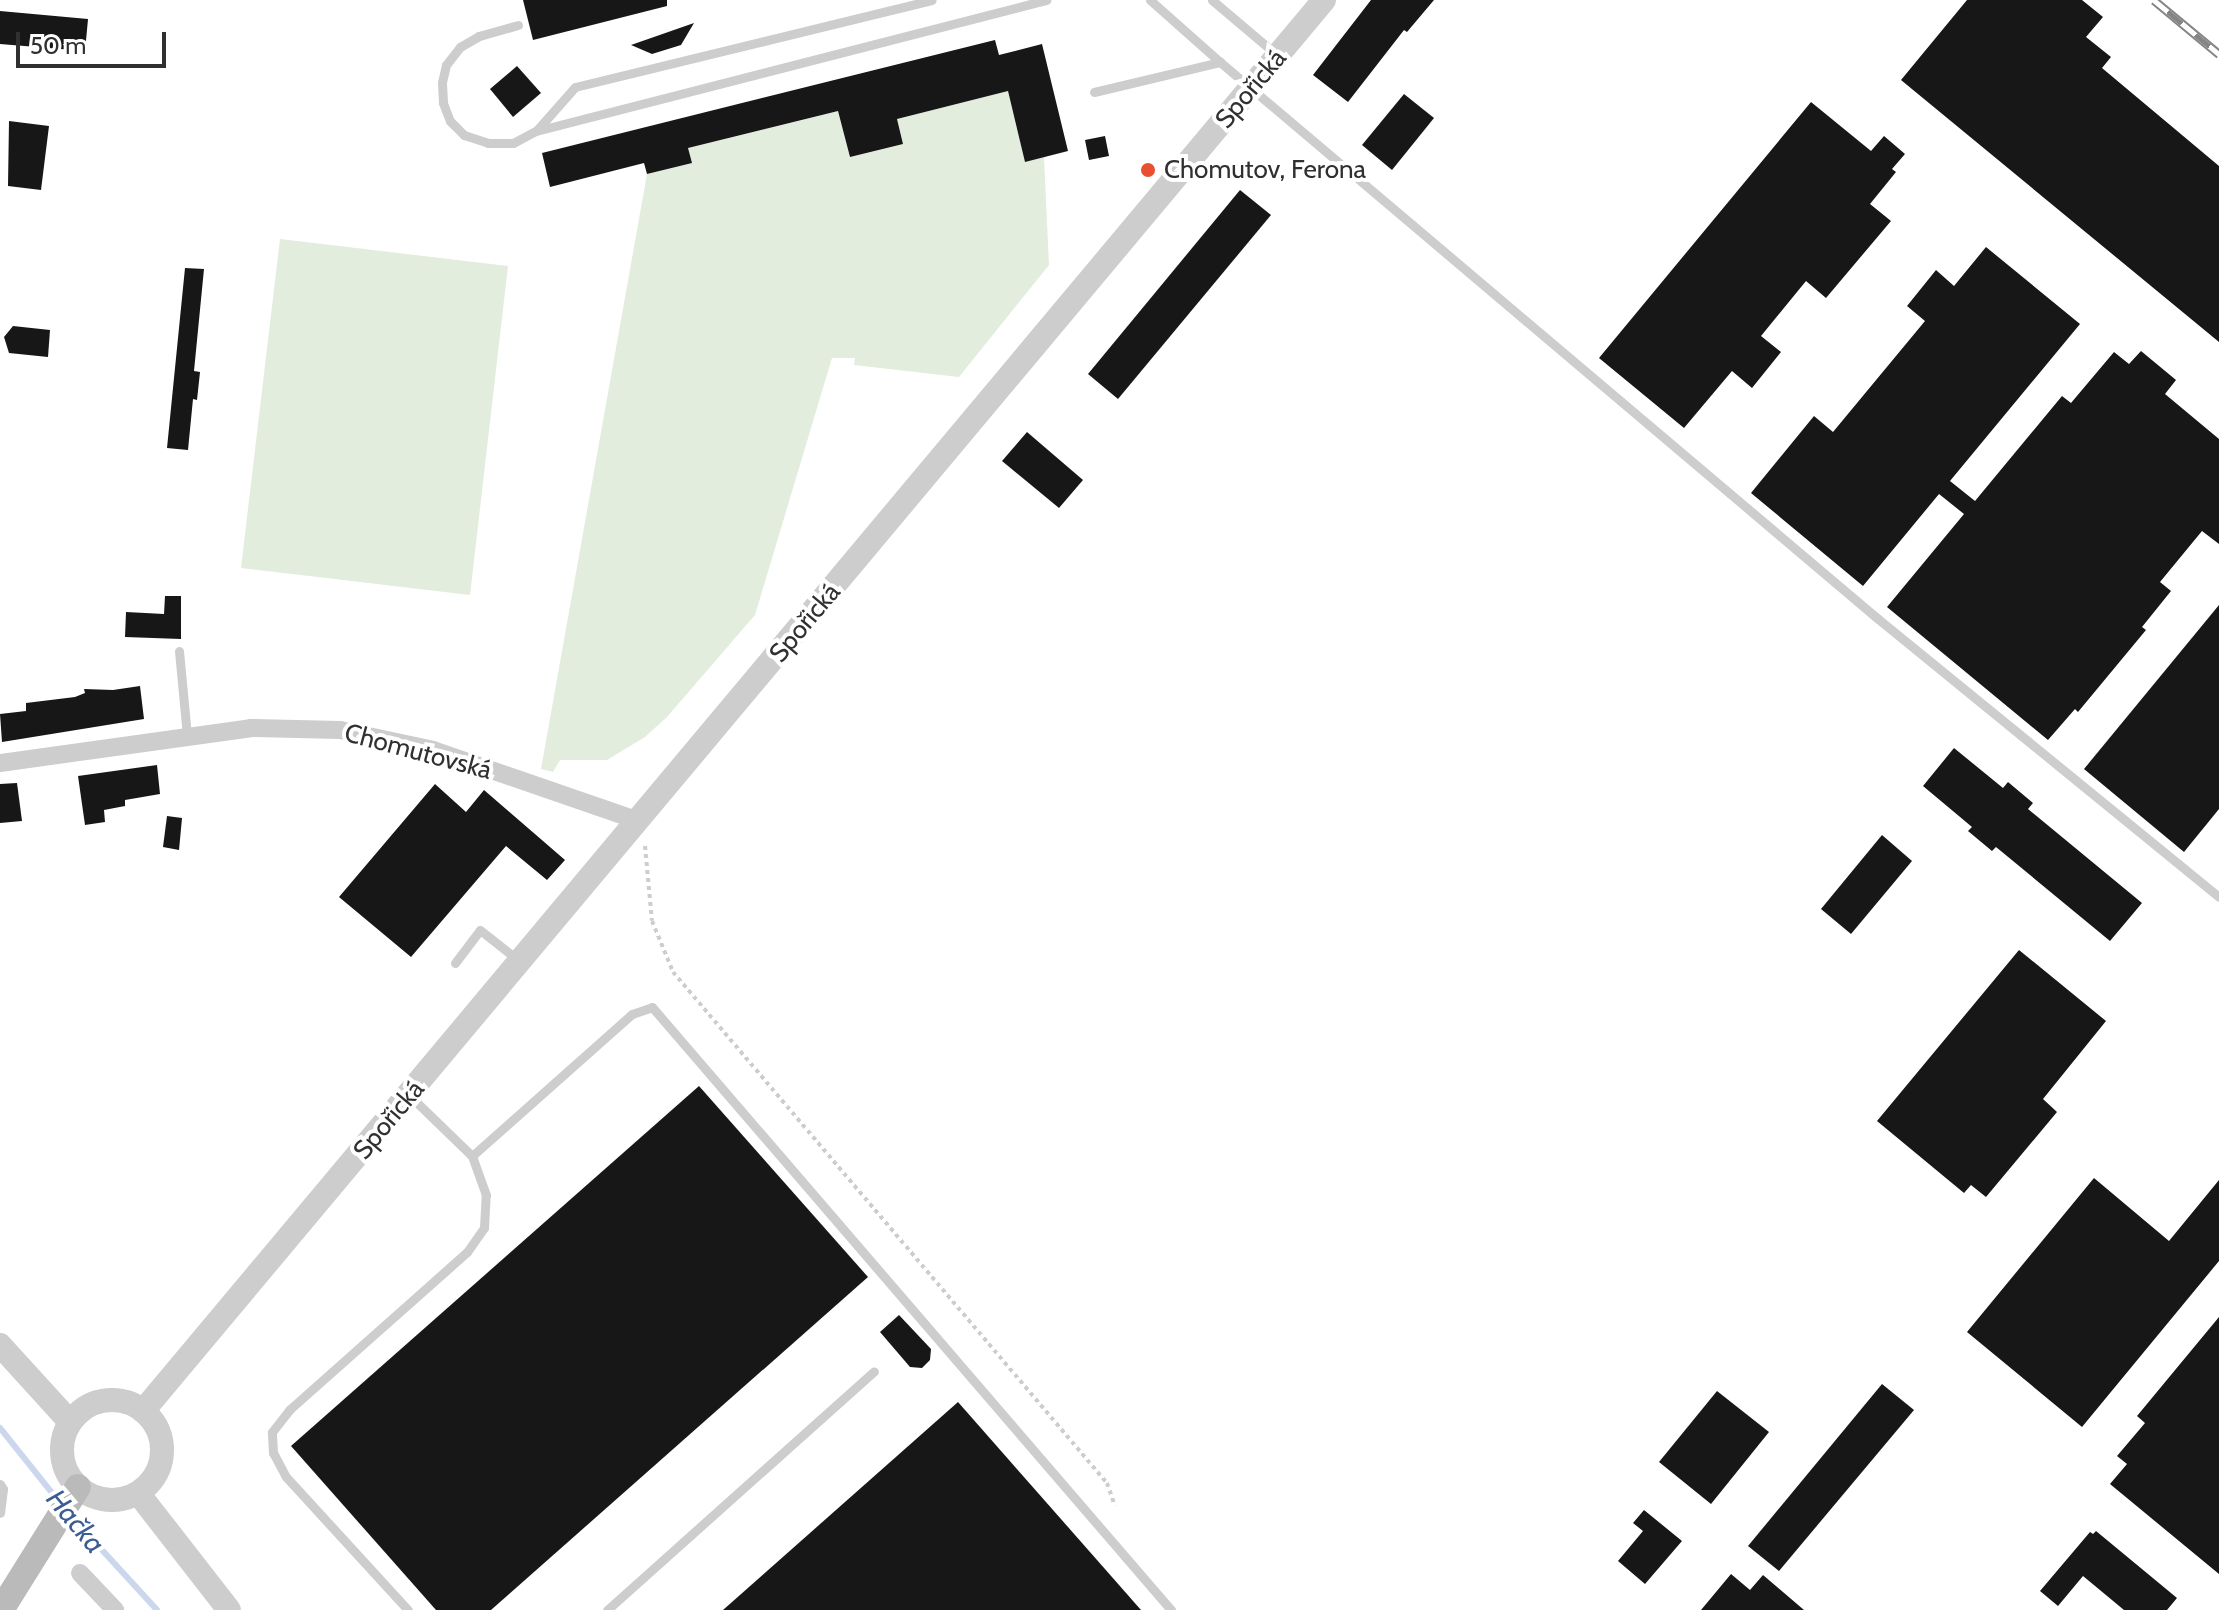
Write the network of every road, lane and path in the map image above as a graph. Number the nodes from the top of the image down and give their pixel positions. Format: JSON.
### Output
{"nodes":[{"id":1,"x":932,"y":0,"type":"edge"},
{"id":2,"x":1046,"y":0,"type":"edge"},
{"id":3,"x":1150,"y":0,"type":"edge"},
{"id":4,"x":1212,"y":0,"type":"edge"},
{"id":5,"x":1324,"y":0,"type":"edge"},
{"id":6,"x":518,"y":25,"type":"dead end"},
{"id":7,"x":1278,"y":56,"type":"junction"},
{"id":8,"x":1220,"y":62,"type":"junction"},
{"id":9,"x":1251,"y":89,"type":"junction"},
{"id":10,"x":1094,"y":92,"type":"dead end"},
{"id":11,"x":536,"y":131,"type":"junction"},
{"id":12,"x":179,"y":651,"type":"dead end"},
{"id":13,"x":187,"y":736,"type":"junction"},
{"id":14,"x":0,"y":763,"type":"edge"},
{"id":15,"x":639,"y":821,"type":"junction"},
{"id":16,"x":2219,"y":897,"type":"edge"},
{"id":17,"x":520,"y":962,"type":"junction"},
{"id":18,"x":455,"y":963,"type":"dead end"},
{"id":19,"x":409,"y":1095,"type":"junction"},
{"id":20,"x":472,"y":1156,"type":"junction"},
{"id":21,"x":0,"y":1345,"type":"edge"},
{"id":22,"x":874,"y":1371,"type":"dead end"},
{"id":23,"x":143,"y":1411,"type":"junction"},
{"id":24,"x":70,"y":1422,"type":"junction"},
{"id":25,"x":0,"y":1484,"type":"edge"},
{"id":26,"x":76,"y":1490,"type":"junction"},
{"id":27,"x":138,"y":1493,"type":"junction"},
{"id":28,"x":1115,"y":1506,"type":"dead end"},
{"id":29,"x":0,"y":1513,"type":"edge"},
{"id":30,"x":80,"y":1573,"type":"dead end"},
{"id":31,"x":1,"y":1610,"type":"edge"},
{"id":32,"x":115,"y":1610,"type":"edge"},
{"id":33,"x":229,"y":1610,"type":"edge"},
{"id":34,"x":408,"y":1610,"type":"edge"},
{"id":35,"x":607,"y":1610,"type":"edge"},
{"id":36,"x":1171,"y":1610,"type":"edge"}],
"edges":[{"from":1,"to":11,"type":"lane"},
{"from":2,"to":11,"type":"lane"},
{"from":3,"to":8,"type":"lane"},
{"from":4,"to":7,"type":"lane"},
{"from":5,"to":7,"type":"street","name":"Spořická"},
{"from":6,"to":11,"type":"lane"},
{"from":7,"to":9,"type":"street","name":"Spořická"},
{"from":8,"to":9,"type":"lane"},
{"from":8,"to":10,"type":"lane"},
{"from":9,"to":15,"type":"street","name":"Spořická"},
{"from":9,"to":16,"type":"lane"},
{"from":12,"to":13,"type":"lane"},
{"from":13,"to":14,"type":"street","name":"Chomutovská"},
{"from":13,"to":15,"type":"street","name":"Chomutovská"},
{"from":15,"to":17,"type":"street","name":"Spořická"},
{"from":15,"to":28,"type":"path"},
{"from":17,"to":18,"type":"lane"},
{"from":17,"to":19,"type":"street","name":"Spořická"},
{"from":19,"to":20,"type":"lane"},
{"from":19,"to":23,"type":"street","name":"Spořická"},
{"from":20,"to":34,"type":"lane"},
{"from":20,"to":36,"type":"lane"},
{"from":21,"to":24,"type":"street"},
{"from":22,"to":35,"type":"lane"},
{"from":23,"to":24,"type":"street"},
{"from":23,"to":27,"type":"street"},
{"from":24,"to":26,"type":"street"},
{"from":25,"to":29,"type":"lane"},
{"from":26,"to":27,"type":"street"},
{"from":26,"to":31,"type":"main road"},
{"from":27,"to":33,"type":"street"},
{"from":30,"to":32,"type":"street"}]}
